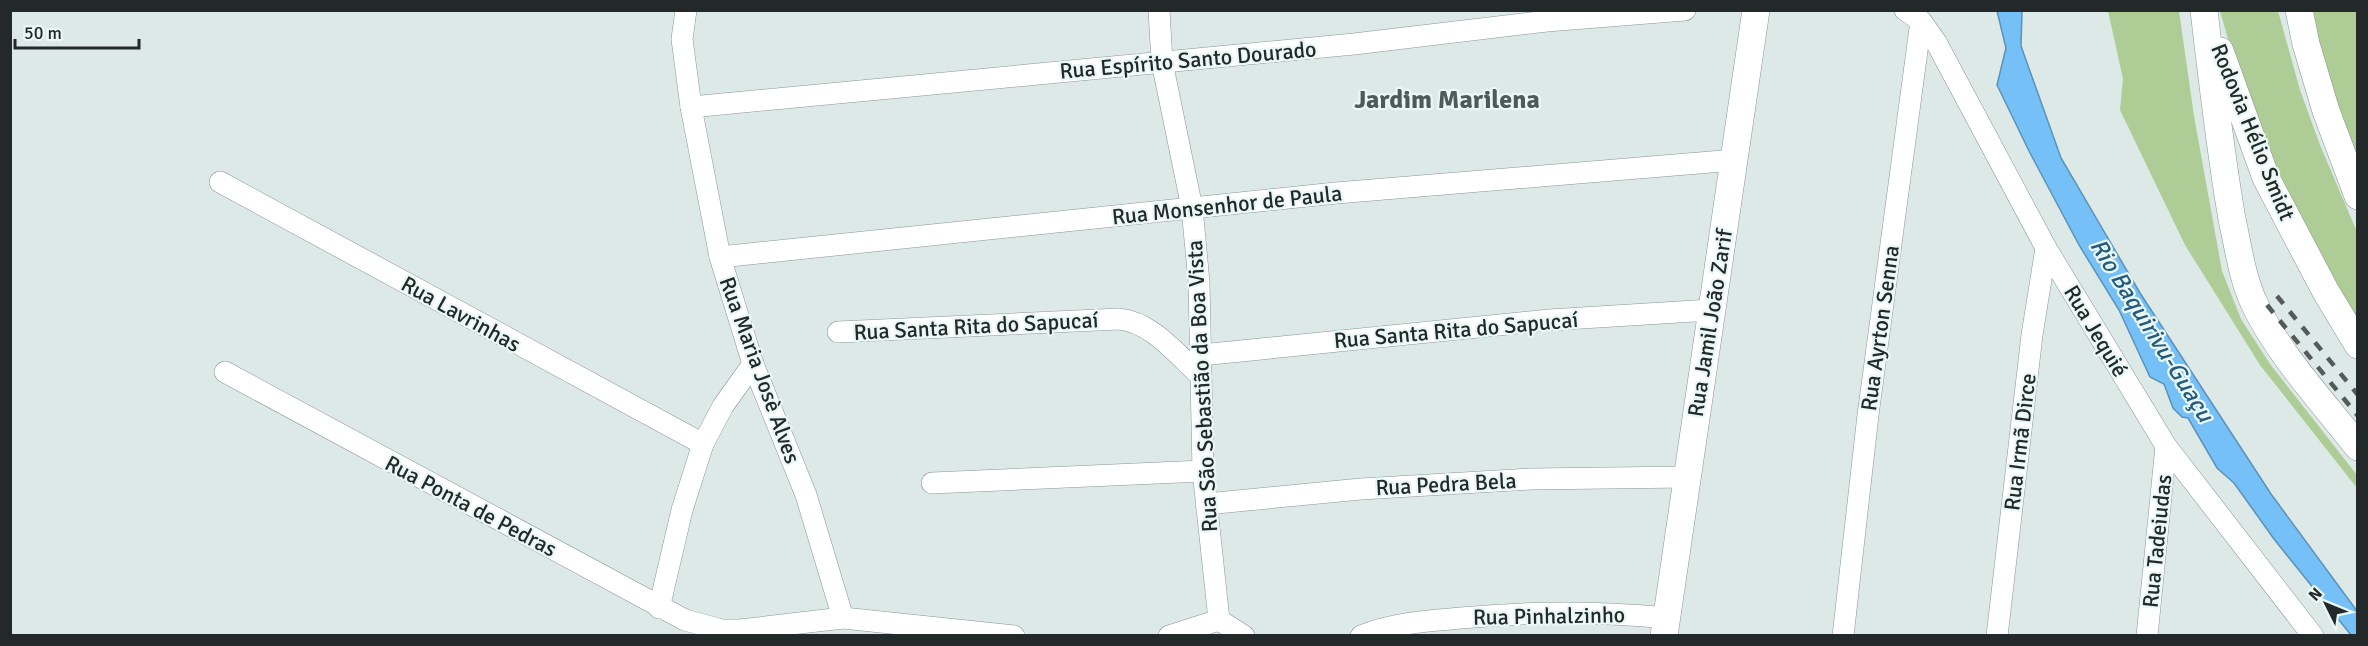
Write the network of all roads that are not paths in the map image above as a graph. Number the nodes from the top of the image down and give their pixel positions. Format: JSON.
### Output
{"nodes":[{"id":1,"x":686,"y":10,"type":"edge"},
{"id":2,"x":1159,"y":10,"type":"edge"},
{"id":3,"x":1685,"y":10,"type":"edge"},
{"id":4,"x":1755,"y":10,"type":"edge"},
{"id":5,"x":2205,"y":10,"type":"edge"},
{"id":6,"x":2299,"y":10,"type":"edge"},
{"id":7,"x":1913,"y":16,"type":"edge"},
{"id":8,"x":1162,"y":62,"type":"junction"},
{"id":9,"x":691,"y":107,"type":"junction"},
{"id":10,"x":1735,"y":160,"type":"junction"},
{"id":11,"x":220,"y":182,"type":"dead end"},
{"id":12,"x":2358,"y":196,"type":"edge"},
{"id":13,"x":1192,"y":208,"type":"junction"},
{"id":14,"x":2046,"y":248,"type":"junction"},
{"id":15,"x":720,"y":256,"type":"junction"},
{"id":16,"x":1712,"y":310,"type":"junction"},
{"id":17,"x":838,"y":332,"type":"dead end"},
{"id":18,"x":2358,"y":345,"type":"edge"},
{"id":19,"x":753,"y":364,"type":"junction"},
{"id":20,"x":1201,"y":365,"type":"junction"},
{"id":21,"x":225,"y":372,"type":"dead end"},
{"id":22,"x":703,"y":444,"type":"junction"},
{"id":23,"x":2166,"y":446,"type":"junction"},
{"id":24,"x":2358,"y":447,"type":"edge"},
{"id":25,"x":1203,"y":471,"type":"junction"},
{"id":26,"x":1687,"y":477,"type":"junction"},
{"id":27,"x":932,"y":483,"type":"dead end"},
{"id":28,"x":1206,"y":504,"type":"junction"},
{"id":29,"x":659,"y":608,"type":"junction"},
{"id":30,"x":843,"y":618,"type":"junction"},
{"id":31,"x":1219,"y":620,"type":"junction"},
{"id":32,"x":1666,"y":627,"type":"edge"},
{"id":33,"x":2298,"y":627,"type":"edge"},
{"id":34,"x":721,"y":633,"type":"edge"},
{"id":35,"x":1014,"y":636,"type":"edge"},
{"id":36,"x":1169,"y":636,"type":"edge"},
{"id":37,"x":1244,"y":636,"type":"edge"},
{"id":38,"x":1361,"y":636,"type":"edge"},
{"id":39,"x":1843,"y":636,"type":"edge"},
{"id":40,"x":1997,"y":636,"type":"edge"},
{"id":41,"x":2147,"y":636,"type":"edge"},
{"id":42,"x":2313,"y":636,"type":"edge"}],
"edges":[{"from":1,"to":9,"type":"street","name":"Rua Maria Josè Alves"},
{"from":2,"to":8,"type":"street","name":"Rua São Sebastião da Boa Vista"},
{"from":3,"to":8,"type":"street","name":"Rua Espírito Santo Dourado"},
{"from":4,"to":10,"type":"main road","name":"Rua Jamil João Zarif"},
{"from":5,"to":18,"type":"main road","name":"Rodovia Hélio Smidt"},
{"from":5,"to":24,"type":"main road"},
{"from":6,"to":12,"type":"main road"},
{"from":7,"to":14,"type":"street","name":"Rua Jequié"},
{"from":7,"to":39,"type":"street","name":"Rua Ayrton Senna"},
{"from":8,"to":9,"type":"street","name":"Rua Espírito Santo Dourado"},
{"from":8,"to":13,"type":"street","name":"Rua São Sebastião da Boa Vista"},
{"from":9,"to":15,"type":"street","name":"Rua Maria Josè Alves"},
{"from":10,"to":13,"type":"street","name":"Rua Monsenhor de Paula"},
{"from":10,"to":16,"type":"main road","name":"Rua Jamil João Zarif"},
{"from":11,"to":22,"type":"street","name":"Rua Lavrinhas"},
{"from":13,"to":15,"type":"street","name":"Rua Monsenhor de Paula"},
{"from":13,"to":20,"type":"street","name":"Rua São Sebastião da Boa Vista"},
{"from":14,"to":23,"type":"street","name":"Rua Jequié"},
{"from":14,"to":40,"type":"street","name":"Rua Irmã Dirce"},
{"from":15,"to":19,"type":"street","name":"Rua Maria Josè Alves"},
{"from":16,"to":20,"type":"street","name":"Rua Santa Rita do Sapucaí"},
{"from":16,"to":26,"type":"main road","name":"Rua Jamil João Zarif"},
{"from":17,"to":20,"type":"street","name":"Rua Santa Rita do Sapucaí"},
{"from":19,"to":22,"type":"street"},
{"from":19,"to":30,"type":"street","name":"Rua Maria Josè Alves"},
{"from":20,"to":25,"type":"street","name":"Rua São Sebastião da Boa Vista"},
{"from":21,"to":29,"type":"street","name":"Rua Ponta de Pedras"},
{"from":22,"to":29,"type":"street"},
{"from":23,"to":33,"type":"street","name":"Rua Jequié"},
{"from":23,"to":41,"type":"street","name":"Rua Tadeiudas"},
{"from":25,"to":27,"type":"street"},
{"from":25,"to":28,"type":"street","name":"Rua São Sebastião da Boa Vista"},
{"from":26,"to":28,"type":"street","name":"Rua Pedra Bela"},
{"from":26,"to":32,"type":"main road","name":"Rua Jamil João Zarif"},
{"from":28,"to":31,"type":"street","name":"Rua São Sebastião da Boa Vista"},
{"from":29,"to":34,"type":"street","name":"Rua Ponta de Pedras"},
{"from":30,"to":34,"type":"street","name":"Rua Ponta de Pedras"},
{"from":30,"to":35,"type":"street","name":"Rua Ponta de Pedras"},
{"from":31,"to":36,"type":"street"},
{"from":31,"to":37,"type":"street"},
{"from":32,"to":38,"type":"street","name":"Rua Pinhalzinho"},
{"from":33,"to":42,"type":"street","name":"Rua Jequié"}]}
